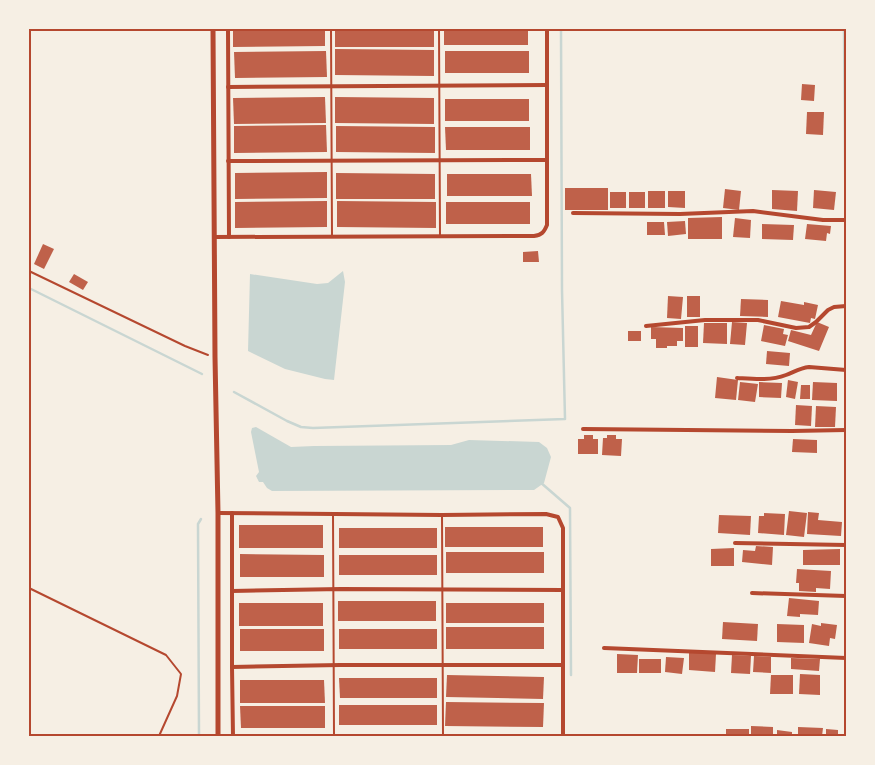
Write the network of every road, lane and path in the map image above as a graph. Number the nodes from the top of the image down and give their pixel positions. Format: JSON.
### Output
{"nodes":[{"id":1,"x":213,"y":29,"type":"edge"},
{"id":2,"x":228,"y":29,"type":"edge"},
{"id":3,"x":331,"y":29,"type":"edge"},
{"id":4,"x":440,"y":29,"type":"edge"},
{"id":5,"x":547,"y":29,"type":"edge"},
{"id":6,"x":440,"y":85,"type":"junction"},
{"id":7,"x":547,"y":85,"type":"junction"},
{"id":8,"x":331,"y":86,"type":"junction"},
{"id":9,"x":228,"y":87,"type":"junction"},
{"id":10,"x":440,"y":160,"type":"junction"},
{"id":11,"x":547,"y":160,"type":"junction"},
{"id":12,"x":228,"y":161,"type":"junction"},
{"id":13,"x":331,"y":161,"type":"junction"},
{"id":14,"x":573,"y":213,"type":"dead end"},
{"id":15,"x":846,"y":220,"type":"edge"},
{"id":16,"x":332,"y":236,"type":"junction"},
{"id":17,"x":440,"y":236,"type":"junction"},
{"id":18,"x":214,"y":237,"type":"junction"},
{"id":19,"x":229,"y":237,"type":"junction"},
{"id":20,"x":29,"y":271,"type":"edge"},
{"id":21,"x":846,"y":306,"type":"edge"},
{"id":22,"x":646,"y":326,"type":"dead end"},
{"id":23,"x":215,"y":357,"type":"junction"},
{"id":24,"x":846,"y":370,"type":"edge"},
{"id":25,"x":736,"y":378,"type":"dead end"},
{"id":26,"x":583,"y":429,"type":"dead end"},
{"id":27,"x":844,"y":430,"type":"edge"},
{"id":28,"x":218,"y":513,"type":"junction"},
{"id":29,"x":232,"y":513,"type":"junction"},
{"id":30,"x":333,"y":514,"type":"junction"},
{"id":31,"x":442,"y":515,"type":"junction"},
{"id":32,"x":735,"y":543,"type":"dead end"},
{"id":33,"x":844,"y":545,"type":"edge"},
{"id":34,"x":29,"y":588,"type":"edge"},
{"id":35,"x":334,"y":589,"type":"junction"},
{"id":36,"x":442,"y":590,"type":"junction"},
{"id":37,"x":563,"y":590,"type":"junction"},
{"id":38,"x":232,"y":591,"type":"junction"},
{"id":39,"x":752,"y":593,"type":"dead end"},
{"id":40,"x":846,"y":596,"type":"edge"},
{"id":41,"x":604,"y":648,"type":"dead end"},
{"id":42,"x":845,"y":658,"type":"edge"},
{"id":43,"x":334,"y":665,"type":"junction"},
{"id":44,"x":562,"y":665,"type":"junction"},
{"id":45,"x":443,"y":666,"type":"junction"},
{"id":46,"x":232,"y":667,"type":"junction"},
{"id":47,"x":159,"y":736,"type":"edge"},
{"id":48,"x":218,"y":736,"type":"edge"},
{"id":49,"x":233,"y":736,"type":"edge"},
{"id":50,"x":334,"y":736,"type":"edge"},
{"id":51,"x":443,"y":736,"type":"edge"},
{"id":52,"x":563,"y":736,"type":"edge"}],
"edges":[{"from":1,"to":18,"type":"street"},
{"from":2,"to":9,"type":"street"},
{"from":3,"to":8,"type":"lane"},
{"from":4,"to":6,"type":"lane"},
{"from":5,"to":7,"type":"street"},
{"from":6,"to":7,"type":"street"},
{"from":6,"to":8,"type":"street"},
{"from":6,"to":10,"type":"lane"},
{"from":7,"to":11,"type":"street"},
{"from":8,"to":9,"type":"street"},
{"from":8,"to":13,"type":"lane"},
{"from":9,"to":12,"type":"street"},
{"from":10,"to":11,"type":"street"},
{"from":10,"to":13,"type":"street"},
{"from":10,"to":17,"type":"lane"},
{"from":11,"to":17,"type":"street"},
{"from":12,"to":13,"type":"street"},
{"from":12,"to":19,"type":"street"},
{"from":13,"to":16,"type":"lane"},
{"from":14,"to":15,"type":"street"},
{"from":16,"to":17,"type":"street"},
{"from":16,"to":19,"type":"street"},
{"from":18,"to":19,"type":"street"},
{"from":18,"to":23,"type":"street"},
{"from":20,"to":23,"type":"path"},
{"from":21,"to":22,"type":"street"},
{"from":23,"to":28,"type":"street"},
{"from":24,"to":25,"type":"street"},
{"from":26,"to":27,"type":"street"},
{"from":28,"to":29,"type":"street"},
{"from":28,"to":48,"type":"street"},
{"from":29,"to":30,"type":"street"},
{"from":29,"to":38,"type":"street"},
{"from":30,"to":31,"type":"street"},
{"from":30,"to":35,"type":"lane"},
{"from":31,"to":36,"type":"lane"},
{"from":31,"to":37,"type":"street"},
{"from":32,"to":33,"type":"street"},
{"from":34,"to":47,"type":"path"},
{"from":35,"to":36,"type":"street"},
{"from":35,"to":38,"type":"street"},
{"from":35,"to":43,"type":"lane"},
{"from":36,"to":37,"type":"street"},
{"from":36,"to":45,"type":"lane"},
{"from":37,"to":44,"type":"street"},
{"from":38,"to":46,"type":"street"},
{"from":39,"to":40,"type":"street"},
{"from":41,"to":42,"type":"street"},
{"from":43,"to":45,"type":"street"},
{"from":43,"to":46,"type":"street"},
{"from":43,"to":50,"type":"lane"},
{"from":44,"to":45,"type":"street"},
{"from":44,"to":52,"type":"street"},
{"from":45,"to":51,"type":"lane"},
{"from":46,"to":49,"type":"street"}]}
